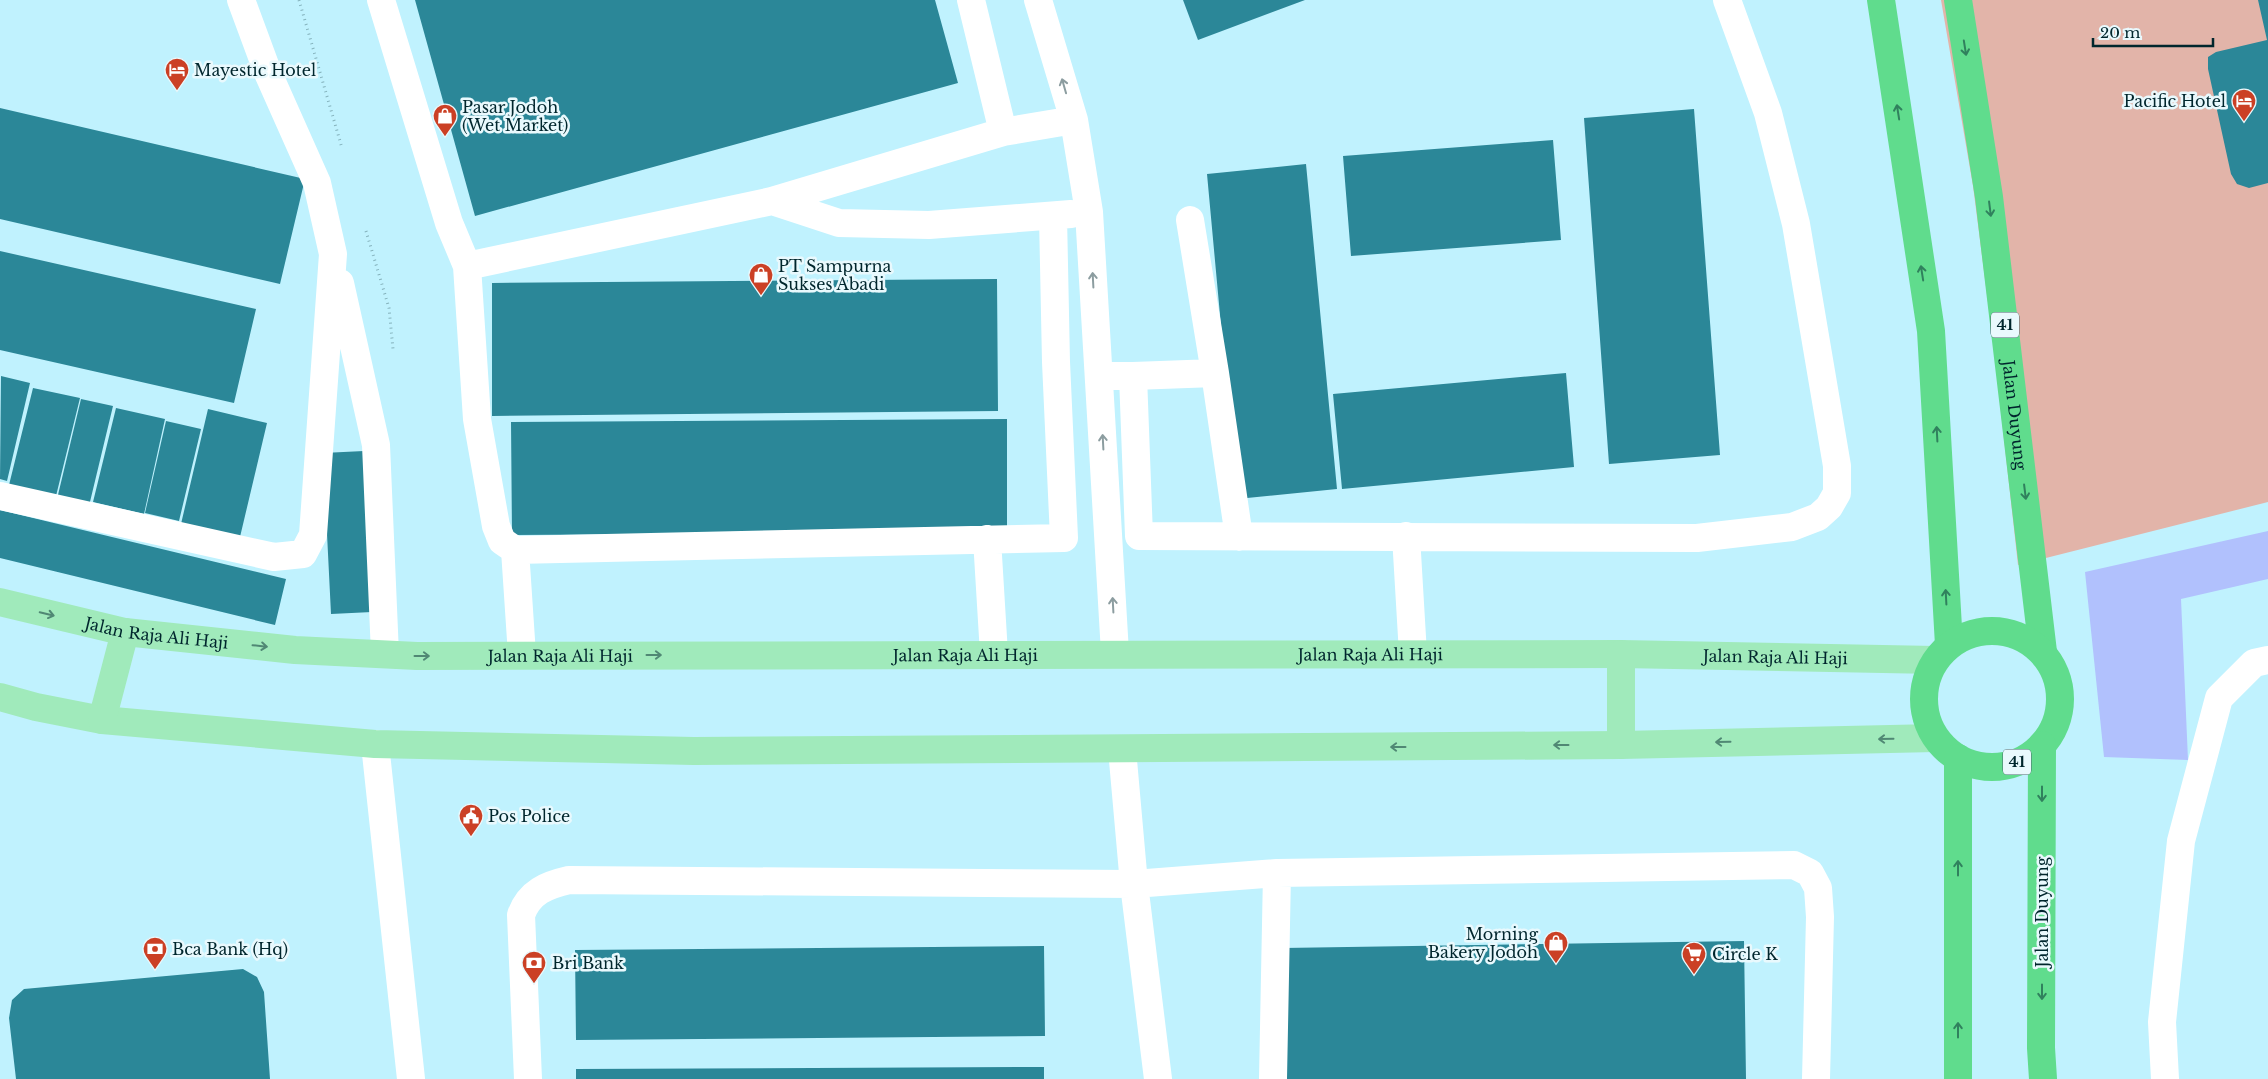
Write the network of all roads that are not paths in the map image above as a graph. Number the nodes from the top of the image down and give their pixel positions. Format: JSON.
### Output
{"nodes":[{"id":1,"x":241,"y":0,"type":"edge"},
{"id":2,"x":380,"y":0,"type":"edge"},
{"id":3,"x":971,"y":0,"type":"edge"},
{"id":4,"x":1038,"y":0,"type":"edge"},
{"id":5,"x":1728,"y":0,"type":"edge"},
{"id":6,"x":1881,"y":0,"type":"edge"},
{"id":7,"x":1958,"y":0,"type":"edge"},
{"id":8,"x":1074,"y":120,"type":"junction"},
{"id":9,"x":1003,"y":132,"type":"junction"},
{"id":10,"x":772,"y":201,"type":"junction"},
{"id":11,"x":1089,"y":212,"type":"junction"},
{"id":12,"x":1053,"y":216,"type":"junction"},
{"id":13,"x":1190,"y":220,"type":"dead end"},
{"id":14,"x":333,"y":254,"type":"junction"},
{"id":15,"x":467,"y":266,"type":"junction"},
{"id":16,"x":1215,"y":372,"type":"junction"},
{"id":17,"x":1099,"y":376,"type":"junction"},
{"id":18,"x":1133,"y":376,"type":"junction"},
{"id":19,"x":0,"y":496,"type":"edge"},
{"id":20,"x":1406,"y":536,"type":"junction"},
{"id":21,"x":1239,"y":537,"type":"junction"},
{"id":22,"x":987,"y":539,"type":"junction"},
{"id":23,"x":515,"y":550,"type":"junction"},
{"id":24,"x":0,"y":602,"type":"edge"},
{"id":25,"x":125,"y":632,"type":"junction"},
{"id":26,"x":2043,"y":652,"type":"junction"},
{"id":27,"x":1116,"y":653,"type":"junction"},
{"id":28,"x":1942,"y":653,"type":"junction"},
{"id":29,"x":386,"y":654,"type":"junction"},
{"id":30,"x":994,"y":654,"type":"junction"},
{"id":31,"x":1412,"y":654,"type":"junction"},
{"id":32,"x":1621,"y":654,"type":"junction"},
{"id":33,"x":522,"y":656,"type":"junction"},
{"id":34,"x":2268,"y":660,"type":"edge"},
{"id":35,"x":0,"y":698,"type":"edge"},
{"id":36,"x":102,"y":720,"type":"junction"},
{"id":37,"x":1935,"y":738,"type":"junction"},
{"id":38,"x":375,"y":744,"type":"junction"},
{"id":39,"x":1621,"y":745,"type":"junction"},
{"id":40,"x":2042,"y":745,"type":"junction"},
{"id":41,"x":1122,"y":749,"type":"junction"},
{"id":42,"x":1958,"y":758,"type":"junction"},
{"id":43,"x":1277,"y":873,"type":"junction"},
{"id":44,"x":1134,"y":884,"type":"junction"},
{"id":45,"x":411,"y":1079,"type":"edge"},
{"id":46,"x":528,"y":1079,"type":"edge"},
{"id":47,"x":1158,"y":1079,"type":"edge"},
{"id":48,"x":1273,"y":1079,"type":"edge"},
{"id":49,"x":1816,"y":1079,"type":"edge"},
{"id":50,"x":1958,"y":1079,"type":"edge"},
{"id":51,"x":2043,"y":1079,"type":"edge"},
{"id":52,"x":2164,"y":1079,"type":"edge"}],
"edges":[{"from":1,"to":14,"type":"street"},
{"from":2,"to":15,"type":"street"},
{"from":3,"to":9,"type":"street"},
{"from":8,"to":4,"type":"street","one_way":true},
{"from":5,"to":20,"type":"street"},
{"from":28,"to":6,"type":"highway","number":"41","one_way":true},
{"from":7,"to":26,"type":"highway","name":"Jalan Duyung","number":"41","one_way":true},
{"from":8,"to":9,"type":"street"},
{"from":8,"to":11,"type":"street"},
{"from":9,"to":10,"type":"street"},
{"from":10,"to":12,"type":"street"},
{"from":10,"to":15,"type":"street"},
{"from":11,"to":12,"type":"street"},
{"from":17,"to":11,"type":"street","one_way":true},
{"from":12,"to":22,"type":"street"},
{"from":13,"to":16,"type":"street"},
{"from":14,"to":19,"type":"street"},
{"from":14,"to":29,"type":"street"},
{"from":15,"to":23,"type":"street"},
{"from":16,"to":18,"type":"street"},
{"from":16,"to":21,"type":"street"},
{"from":17,"to":18,"type":"street"},
{"from":27,"to":17,"type":"street","one_way":true},
{"from":18,"to":21,"type":"street"},
{"from":20,"to":21,"type":"street"},
{"from":20,"to":31,"type":"street"},
{"from":22,"to":23,"type":"street"},
{"from":22,"to":30,"type":"street"},
{"from":23,"to":33,"type":"street"},
{"from":24,"to":25,"type":"main road","name":"Jalan Raja Ali Haji","one_way":true},
{"from":25,"to":29,"type":"main road","name":"Jalan Raja Ali Haji","one_way":true},
{"from":25,"to":36,"type":"main road"},
{"from":26,"to":28,"type":"highway","number":"41"},
{"from":26,"to":40,"type":"highway","number":"41"},
{"from":27,"to":30,"type":"main road","name":"Jalan Raja Ali Haji"},
{"from":27,"to":31,"type":"main road","name":"Jalan Raja Ali Haji"},
{"from":28,"to":32,"type":"main road","name":"Jalan Raja Ali Haji"},
{"from":28,"to":37,"type":"highway","number":"41"},
{"from":29,"to":33,"type":"main road","name":"Jalan Raja Ali Haji","one_way":true},
{"from":33,"to":30,"type":"main road","name":"Jalan Raja Ali Haji","one_way":true},
{"from":31,"to":32,"type":"main road","name":"Jalan Raja Ali Haji"},
{"from":32,"to":39,"type":"main road"},
{"from":34,"to":52,"type":"street"},
{"from":35,"to":36,"type":"main road"},
{"from":36,"to":38,"type":"main road"},
{"from":37,"to":39,"type":"main road","one_way":true},
{"from":37,"to":42,"type":"highway","number":"41"},
{"from":38,"to":41,"type":"main road"},
{"from":38,"to":45,"type":"street"},
{"from":39,"to":41,"type":"main road","one_way":true},
{"from":40,"to":42,"type":"highway","number":"41"},
{"from":40,"to":51,"type":"highway","name":"Jalan Duyung","number":"41","one_way":true},
{"from":41,"to":44,"type":"street"},
{"from":50,"to":42,"type":"highway","one_way":true},
{"from":43,"to":44,"type":"street"},
{"from":43,"to":48,"type":"street"},
{"from":43,"to":49,"type":"street"},
{"from":44,"to":46,"type":"street"},
{"from":44,"to":47,"type":"street"}]}
